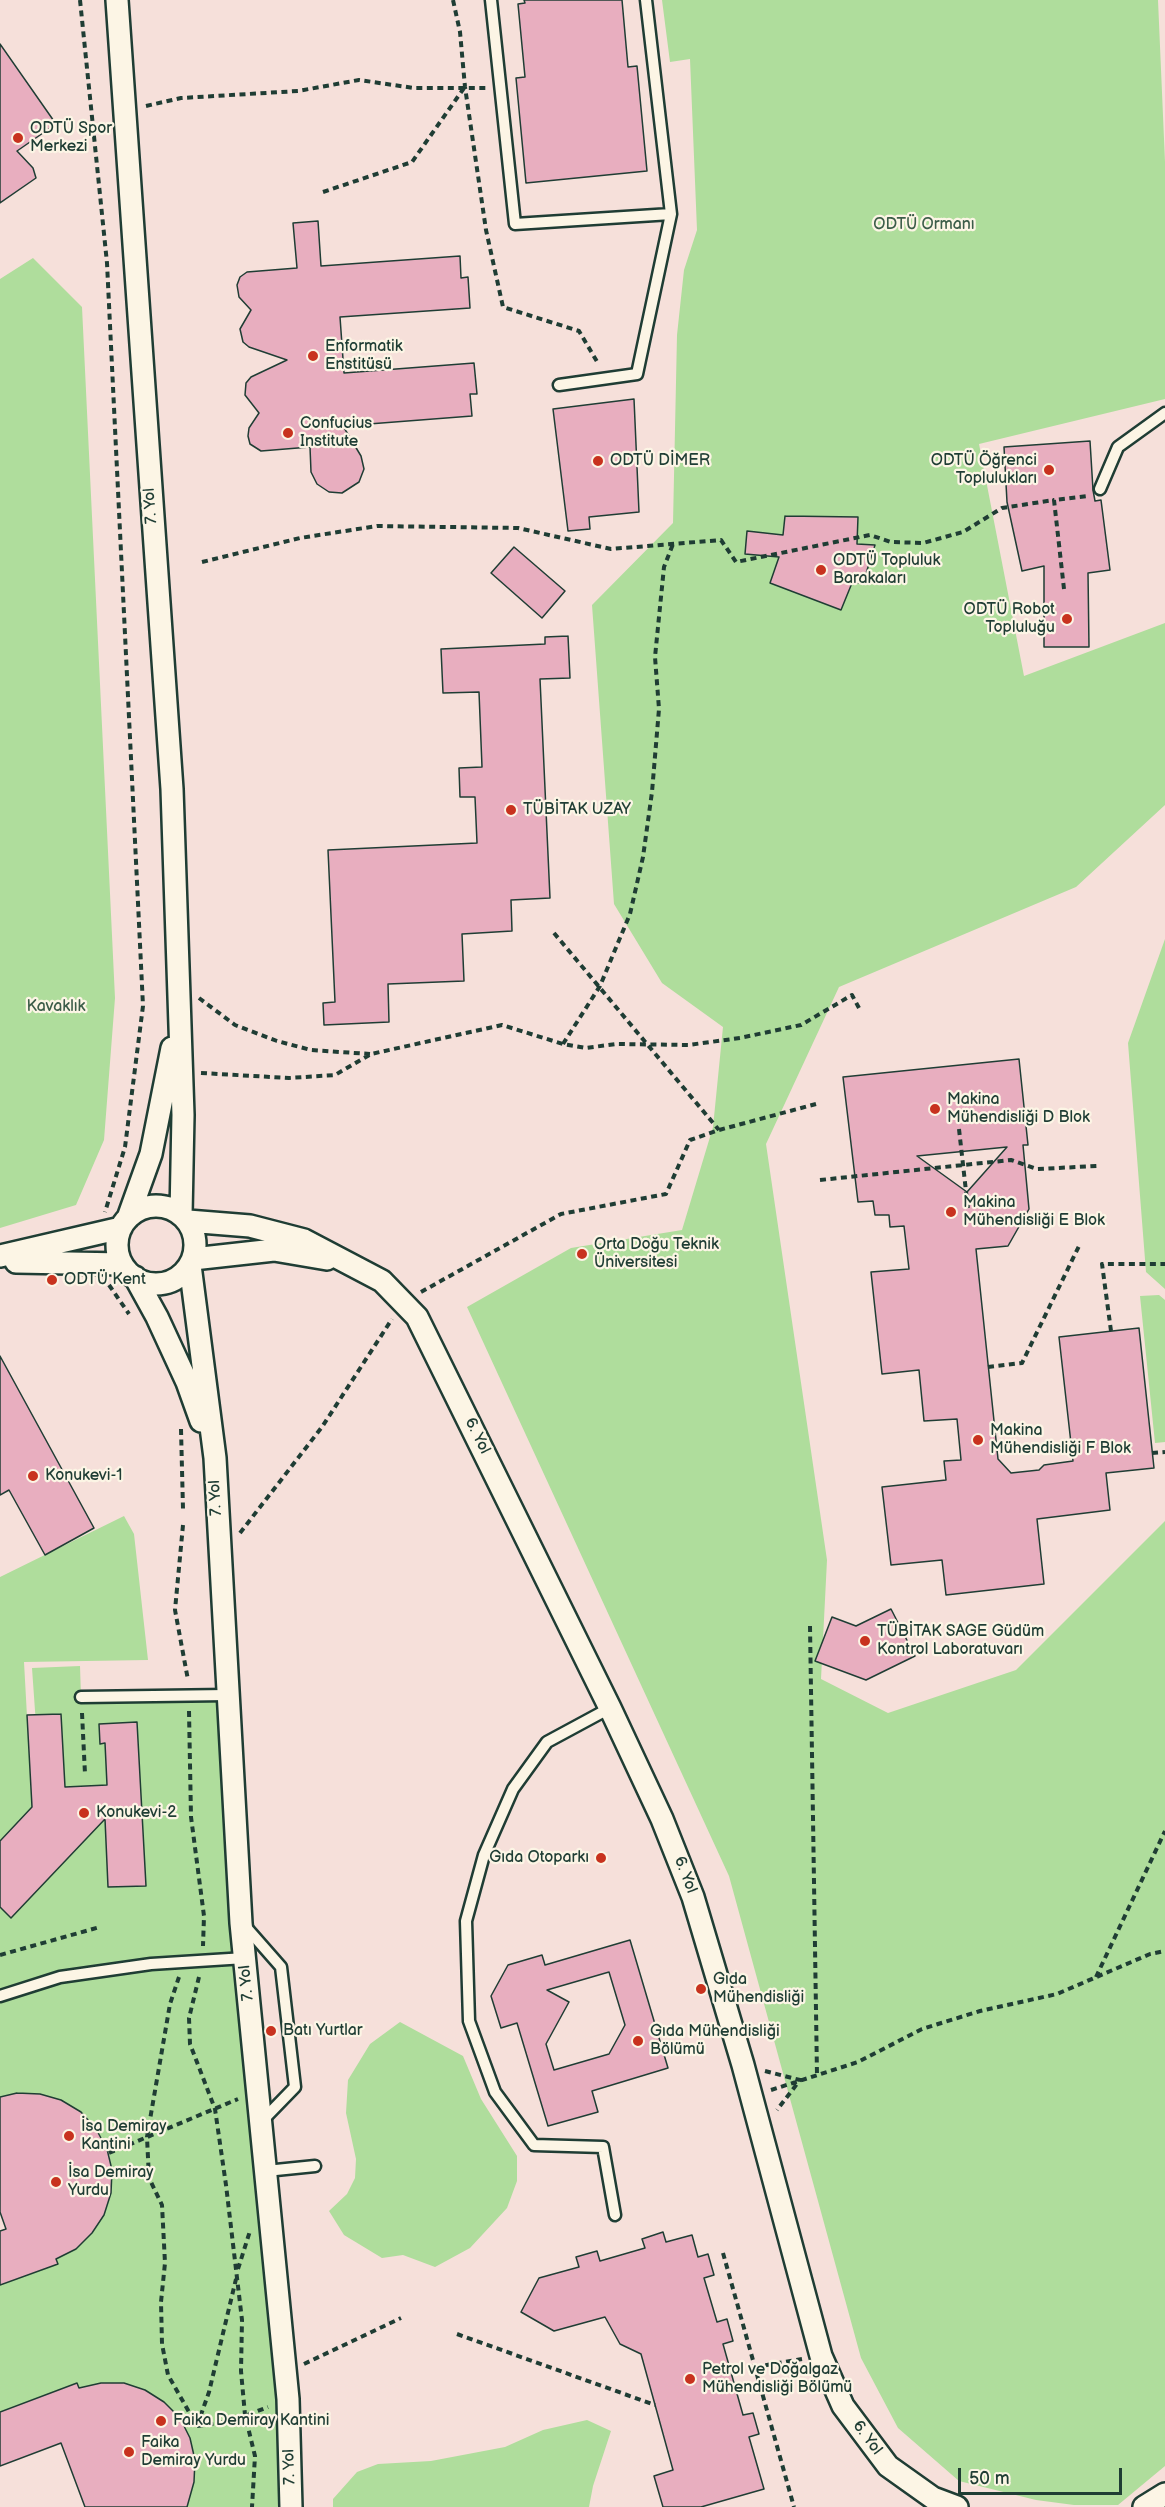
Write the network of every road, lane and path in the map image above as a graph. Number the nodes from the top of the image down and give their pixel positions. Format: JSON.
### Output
{"nodes":[{"id":1,"x":80,"y":0,"type":"edge"},
{"id":2,"x":117,"y":0,"type":"edge"},
{"id":3,"x":491,"y":0,"type":"edge"},
{"id":4,"x":646,"y":0,"type":"edge"},
{"id":5,"x":465,"y":87,"type":"junction"},
{"id":6,"x":500,"y":88,"type":"junction"},
{"id":7,"x":125,"y":111,"type":"junction"},
{"id":8,"x":323,"y":192,"type":"dead end"},
{"id":9,"x":671,"y":214,"type":"junction"},
{"id":10,"x":560,"y":385,"type":"dead end"},
{"id":11,"x":1165,"y":413,"type":"edge"},
{"id":12,"x":1100,"y":489,"type":"joint"},
{"id":13,"x":1054,"y":500,"type":"junction"},
{"id":14,"x":674,"y":544,"type":"junction"},
{"id":15,"x":202,"y":562,"type":"dead end"},
{"id":16,"x":1064,"y":590,"type":"dead end"},
{"id":17,"x":554,"y":933,"type":"dead end"},
{"id":18,"x":179,"y":984,"type":"junction"},
{"id":19,"x":600,"y":986,"type":"junction"},
{"id":20,"x":859,"y":1008,"type":"dead end"},
{"id":21,"x":180,"y":1012,"type":"junction"},
{"id":22,"x":563,"y":1044,"type":"junction"},
{"id":23,"x":648,"y":1046,"type":"junction"},
{"id":24,"x":371,"y":1054,"type":"junction"},
{"id":25,"x":181,"y":1072,"type":"junction"},
{"id":26,"x":816,"y":1104,"type":"dead end"},
{"id":27,"x":959,"y":1129,"type":"dead end"},
{"id":28,"x":719,"y":1130,"type":"junction"},
{"id":29,"x":963,"y":1165,"type":"junction"},
{"id":30,"x":1097,"y":1166,"type":"dead end"},
{"id":31,"x":820,"y":1180,"type":"dead end"},
{"id":32,"x":968,"y":1209,"type":"dead end"},
{"id":33,"x":184,"y":1218,"type":"junction"},
{"id":34,"x":124,"y":1223,"type":"junction"},
{"id":35,"x":98,"y":1234,"type":"junction"},
{"id":36,"x":1080,"y":1244,"type":"dead end"},
{"id":37,"x":0,"y":1256,"type":"edge"},
{"id":38,"x":0,"y":1261,"type":"edge"},
{"id":39,"x":191,"y":1262,"type":"junction"},
{"id":40,"x":346,"y":1262,"type":"junction"},
{"id":41,"x":100,"y":1263,"type":"junction"},
{"id":42,"x":1165,"y":1264,"type":"edge"},
{"id":43,"x":128,"y":1271,"type":"junction"},
{"id":44,"x":403,"y":1302,"type":"junction"},
{"id":45,"x":134,"y":1321,"type":"dead end"},
{"id":46,"x":1111,"y":1331,"type":"dead end"},
{"id":47,"x":988,"y":1367,"type":"dead end"},
{"id":48,"x":181,"y":1425,"type":"dead end"},
{"id":49,"x":1165,"y":1452,"type":"edge"},
{"id":50,"x":1152,"y":1453,"type":"dead end"},
{"id":51,"x":214,"y":1458,"type":"junction"},
{"id":52,"x":183,"y":1509,"type":"dead end"},
{"id":53,"x":183,"y":1525,"type":"dead end"},
{"id":54,"x":219,"y":1559,"type":"junction"},
{"id":55,"x":810,"y":1626,"type":"dead end"},
{"id":56,"x":189,"y":1695,"type":"junction"},
{"id":57,"x":227,"y":1695,"type":"junction"},
{"id":58,"x":81,"y":1697,"type":"joint"},
{"id":59,"x":610,"y":1708,"type":"junction"},
{"id":60,"x":85,"y":1774,"type":"dead end"},
{"id":61,"x":1165,"y":1831,"type":"edge"},
{"id":62,"x":241,"y":1923,"type":"junction"},
{"id":63,"x":100,"y":1927,"type":"dead end"},
{"id":64,"x":1165,"y":1952,"type":"edge"},
{"id":65,"x":0,"y":1955,"type":"edge"},
{"id":66,"x":245,"y":1958,"type":"junction"},
{"id":67,"x":202,"y":1961,"type":"junction"},
{"id":68,"x":183,"y":1962,"type":"junction"},
{"id":69,"x":1095,"y":1977,"type":"junction"},
{"id":70,"x":0,"y":1996,"type":"edge"},
{"id":71,"x":743,"y":2065,"type":"junction"},
{"id":72,"x":817,"y":2074,"type":"junction"},
{"id":73,"x":800,"y":2080,"type":"junction"},
{"id":74,"x":258,"y":2091,"type":"junction"},
{"id":75,"x":751,"y":2098,"type":"junction"},
{"id":76,"x":215,"y":2109,"type":"junction"},
{"id":77,"x":261,"y":2123,"type":"junction"},
{"id":78,"x":760,"y":2132,"type":"junction"},
{"id":79,"x":147,"y":2137,"type":"junction"},
{"id":80,"x":109,"y":2153,"type":"dead end"},
{"id":81,"x":315,"y":2166,"type":"dead end"},
{"id":82,"x":266,"y":2171,"type":"junction"},
{"id":83,"x":615,"y":2214,"type":"dead end"},
{"id":84,"x":251,"y":2229,"type":"dead end"},
{"id":85,"x":723,"y":2253,"type":"dead end"},
{"id":86,"x":237,"y":2274,"type":"junction"},
{"id":87,"x":401,"y":2318,"type":"dead end"},
{"id":88,"x":458,"y":2334,"type":"dead end"},
{"id":89,"x":821,"y":2356,"type":"junction"},
{"id":90,"x":755,"y":2367,"type":"junction"},
{"id":91,"x":286,"y":2373,"type":"junction"},
{"id":92,"x":288,"y":2399,"type":"junction"},
{"id":93,"x":655,"y":2405,"type":"dead end"},
{"id":94,"x":245,"y":2415,"type":"junction"},
{"id":95,"x":196,"y":2426,"type":"junction"},
{"id":96,"x":1165,"y":2494,"type":"edge"},
{"id":97,"x":252,"y":2507,"type":"edge"},
{"id":98,"x":291,"y":2507,"type":"edge"},
{"id":99,"x":794,"y":2507,"type":"edge"},
{"id":100,"x":957,"y":2507,"type":"edge"},
{"id":101,"x":1144,"y":2507,"type":"edge"}],
"edges":[{"from":1,"to":35,"type":"path"},
{"from":2,"to":7,"type":"street","name":"7. Yol"},
{"from":3,"to":6,"type":"lane"},
{"from":4,"to":9,"type":"lane"},
{"from":5,"to":6,"type":"path"},
{"from":5,"to":7,"type":"path"},
{"from":5,"to":8,"type":"path"},
{"from":6,"to":9,"type":"lane"},
{"from":7,"to":18,"type":"street","name":"7. Yol"},
{"from":9,"to":10,"type":"lane"},
{"from":11,"to":12,"type":"lane"},
{"from":12,"to":13,"type":"path"},
{"from":13,"to":14,"type":"path"},
{"from":13,"to":16,"type":"path"},
{"from":14,"to":15,"type":"path"},
{"from":14,"to":19,"type":"path"},
{"from":17,"to":19,"type":"path"},
{"from":18,"to":21,"type":"street","name":"7. Yol"},
{"from":18,"to":24,"type":"path"},
{"from":19,"to":22,"type":"path"},
{"from":19,"to":23,"type":"path"},
{"from":20,"to":23,"type":"path"},
{"from":21,"to":25,"type":"street","name":"7. Yol"},
{"from":21,"to":34,"type":"street","name":"7. Yol"},
{"from":22,"to":23,"type":"path"},
{"from":22,"to":24,"type":"path"},
{"from":23,"to":28,"type":"path"},
{"from":24,"to":25,"type":"path"},
{"from":25,"to":33,"type":"street","name":"7. Yol"},
{"from":26,"to":28,"type":"path"},
{"from":27,"to":29,"type":"path"},
{"from":28,"to":44,"type":"path"},
{"from":29,"to":30,"type":"path"},
{"from":29,"to":31,"type":"path"},
{"from":29,"to":32,"type":"path"},
{"from":33,"to":34,"type":"street"},
{"from":33,"to":39,"type":"street","name":"7. Yol"},
{"from":33,"to":40,"type":"street","name":"6. Yol"},
{"from":34,"to":35,"type":"street"},
{"from":34,"to":43,"type":"street","name":"7. Yol"},
{"from":35,"to":37,"type":"street"},
{"from":36,"to":47,"type":"path"},
{"from":38,"to":41,"type":"street"},
{"from":39,"to":40,"type":"street","name":"6. Yol"},
{"from":39,"to":43,"type":"street"},
{"from":39,"to":51,"type":"street","name":"7. Yol"},
{"from":40,"to":44,"type":"street","name":"6. Yol"},
{"from":41,"to":43,"type":"street"},
{"from":41,"to":45,"type":"path"},
{"from":42,"to":46,"type":"path"},
{"from":43,"to":51,"type":"street","name":"7. Yol"},
{"from":44,"to":54,"type":"path"},
{"from":44,"to":59,"type":"street","name":"6. Yol"},
{"from":48,"to":52,"type":"path"},
{"from":49,"to":50,"type":"path"},
{"from":51,"to":54,"type":"street","name":"7. Yol"},
{"from":53,"to":56,"type":"path"},
{"from":54,"to":57,"type":"street","name":"7. Yol"},
{"from":55,"to":72,"type":"path"},
{"from":56,"to":57,"type":"lane"},
{"from":56,"to":58,"type":"lane"},
{"from":56,"to":67,"type":"path"},
{"from":57,"to":62,"type":"street","name":"7. Yol"},
{"from":58,"to":60,"type":"path"},
{"from":59,"to":71,"type":"street","name":"6. Yol"},
{"from":59,"to":83,"type":"lane"},
{"from":61,"to":69,"type":"path"},
{"from":62,"to":66,"type":"street","name":"7. Yol"},
{"from":62,"to":77,"type":"lane"},
{"from":63,"to":65,"type":"path"},
{"from":64,"to":69,"type":"path"},
{"from":66,"to":67,"type":"lane"},
{"from":66,"to":74,"type":"street","name":"7. Yol"},
{"from":67,"to":68,"type":"lane"},
{"from":67,"to":76,"type":"path"},
{"from":68,"to":70,"type":"lane"},
{"from":68,"to":79,"type":"path"},
{"from":69,"to":72,"type":"path"},
{"from":71,"to":73,"type":"path"},
{"from":71,"to":75,"type":"street","name":"6. Yol"},
{"from":72,"to":73,"type":"path"},
{"from":73,"to":75,"type":"path"},
{"from":73,"to":78,"type":"path"},
{"from":74,"to":76,"type":"path"},
{"from":74,"to":77,"type":"street","name":"7. Yol"},
{"from":75,"to":78,"type":"street","name":"6. Yol"},
{"from":76,"to":79,"type":"path"},
{"from":76,"to":86,"type":"path"},
{"from":77,"to":82,"type":"street","name":"7. Yol"},
{"from":78,"to":89,"type":"street","name":"6. Yol"},
{"from":79,"to":80,"type":"path"},
{"from":79,"to":95,"type":"path"},
{"from":81,"to":82,"type":"lane"},
{"from":82,"to":91,"type":"street","name":"7. Yol"},
{"from":84,"to":86,"type":"path"},
{"from":85,"to":90,"type":"path"},
{"from":86,"to":94,"type":"path"},
{"from":86,"to":95,"type":"path"},
{"from":87,"to":91,"type":"path"},
{"from":88,"to":93,"type":"path"},
{"from":89,"to":90,"type":"path"},
{"from":89,"to":100,"type":"street","name":"6. Yol"},
{"from":90,"to":99,"type":"path"},
{"from":91,"to":92,"type":"street","name":"7. Yol"},
{"from":92,"to":94,"type":"path"},
{"from":92,"to":98,"type":"street","name":"7. Yol"},
{"from":94,"to":95,"type":"path"},
{"from":94,"to":97,"type":"path"},
{"from":96,"to":101,"type":"street"}]}
